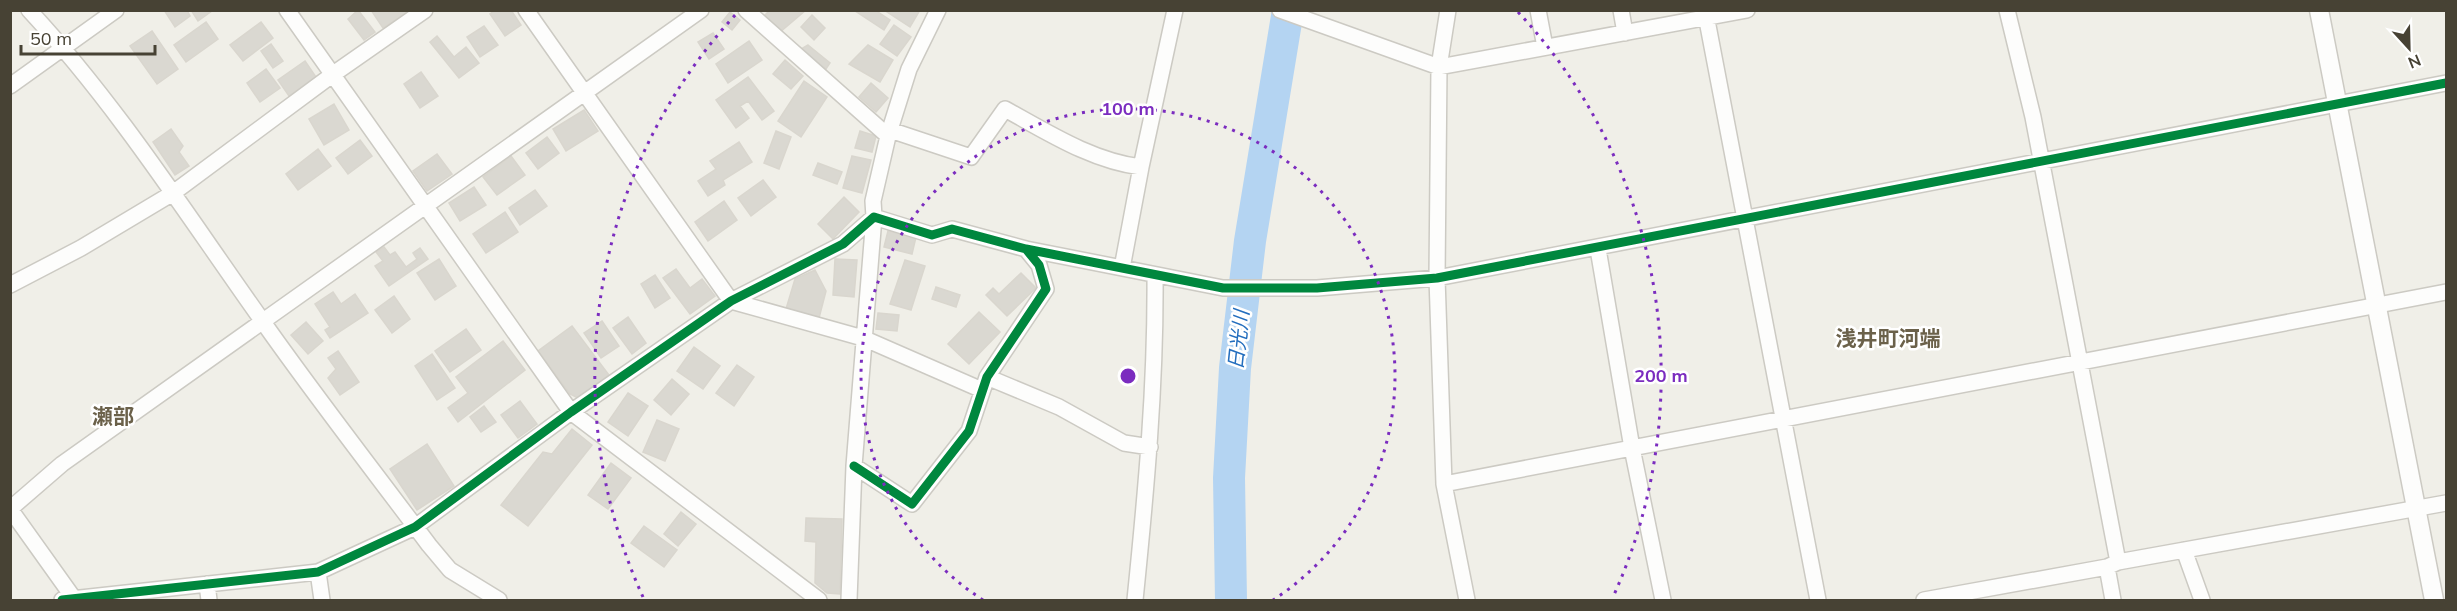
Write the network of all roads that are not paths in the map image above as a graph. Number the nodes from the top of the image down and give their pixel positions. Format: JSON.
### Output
{"nodes":[{"id":1,"x":30,"y":10,"type":"edge"},
{"id":2,"x":116,"y":10,"type":"edge"},
{"id":3,"x":287,"y":10,"type":"edge"},
{"id":4,"x":425,"y":10,"type":"edge"},
{"id":5,"x":526,"y":10,"type":"edge"},
{"id":6,"x":701,"y":10,"type":"edge"},
{"id":7,"x":746,"y":10,"type":"edge"},
{"id":8,"x":938,"y":10,"type":"edge"},
{"id":9,"x":1175,"y":10,"type":"edge"},
{"id":10,"x":1280,"y":10,"type":"edge"},
{"id":11,"x":1448,"y":10,"type":"edge"},
{"id":12,"x":1538,"y":10,"type":"edge"},
{"id":13,"x":1621,"y":10,"type":"edge"},
{"id":14,"x":1747,"y":10,"type":"edge"},
{"id":15,"x":2007,"y":10,"type":"edge"},
{"id":16,"x":2319,"y":10,"type":"edge"},
{"id":17,"x":1706,"y":14,"type":"edge"},
{"id":18,"x":1625,"y":33,"type":"junction"},
{"id":19,"x":1545,"y":47,"type":"junction"},
{"id":20,"x":64,"y":48,"type":"junction"},
{"id":21,"x":1439,"y":67,"type":"junction"},
{"id":22,"x":332,"y":75,"type":"junction"},
{"id":23,"x":2446,"y":83,"type":"edge"},
{"id":24,"x":10,"y":86,"type":"edge"},
{"id":25,"x":583,"y":93,"type":"junction"},
{"id":26,"x":2336,"y":104,"type":"junction"},
{"id":27,"x":889,"y":133,"type":"junction"},
{"id":28,"x":2041,"y":162,"type":"junction"},
{"id":29,"x":1141,"y":167,"type":"junction"},
{"id":30,"x":173,"y":193,"type":"junction"},
{"id":31,"x":427,"y":206,"type":"junction"},
{"id":32,"x":874,"y":217,"type":"junction"},
{"id":33,"x":1745,"y":219,"type":"junction"},
{"id":34,"x":1026,"y":249,"type":"junction"},
{"id":35,"x":1598,"y":249,"type":"junction"},
{"id":36,"x":1122,"y":268,"type":"junction"},
{"id":37,"x":1155,"y":275,"type":"junction"},
{"id":38,"x":1437,"y":278,"type":"junction"},
{"id":39,"x":10,"y":285,"type":"edge"},
{"id":40,"x":2446,"y":292,"type":"edge"},
{"id":41,"x":731,"y":301,"type":"junction"},
{"id":42,"x":2375,"y":305,"type":"junction"},
{"id":43,"x":262,"y":321,"type":"junction"},
{"id":44,"x":863,"y":338,"type":"junction"},
{"id":45,"x":2080,"y":362,"type":"junction"},
{"id":46,"x":985,"y":384,"type":"junction"},
{"id":47,"x":571,"y":412,"type":"junction"},
{"id":48,"x":1783,"y":418,"type":"junction"},
{"id":49,"x":1150,"y":447,"type":"junction"},
{"id":50,"x":1632,"y":448,"type":"junction"},
{"id":51,"x":854,"y":466,"type":"junction"},
{"id":52,"x":1444,"y":484,"type":"junction"},
{"id":53,"x":2446,"y":503,"type":"edge"},
{"id":54,"x":2415,"y":509,"type":"junction"},
{"id":55,"x":416,"y":527,"type":"junction"},
{"id":56,"x":2184,"y":550,"type":"junction"},
{"id":57,"x":2112,"y":565,"type":"junction"},
{"id":58,"x":318,"y":572,"type":"junction"},
{"id":59,"x":207,"y":584,"type":"junction"},
{"id":60,"x":1963,"y":597,"type":"edge"},
{"id":61,"x":71,"y":600,"type":"edge"},
{"id":62,"x":209,"y":600,"type":"edge"},
{"id":63,"x":322,"y":600,"type":"edge"},
{"id":64,"x":499,"y":600,"type":"edge"},
{"id":65,"x":819,"y":600,"type":"edge"},
{"id":66,"x":849,"y":600,"type":"edge"},
{"id":67,"x":1135,"y":600,"type":"edge"},
{"id":68,"x":1467,"y":600,"type":"edge"},
{"id":69,"x":1663,"y":600,"type":"edge"},
{"id":70,"x":1818,"y":600,"type":"edge"},
{"id":71,"x":1924,"y":600,"type":"edge"},
{"id":72,"x":2113,"y":600,"type":"edge"},
{"id":73,"x":2202,"y":600,"type":"edge"},
{"id":74,"x":2434,"y":600,"type":"edge"}],
"edges":[{"from":1,"to":20,"type":"street"},
{"from":2,"to":20,"type":"street"},
{"from":3,"to":22,"type":"street"},
{"from":4,"to":22,"type":"street"},
{"from":5,"to":25,"type":"street"},
{"from":6,"to":25,"type":"street"},
{"from":7,"to":27,"type":"street"},
{"from":8,"to":27,"type":"street"},
{"from":9,"to":29,"type":"street"},
{"from":10,"to":21,"type":"street"},
{"from":11,"to":21,"type":"street"},
{"from":12,"to":19,"type":"street"},
{"from":13,"to":18,"type":"street"},
{"from":14,"to":17,"type":"street"},
{"from":15,"to":28,"type":"street"},
{"from":16,"to":26,"type":"street"},
{"from":17,"to":18,"type":"street"},
{"from":17,"to":33,"type":"street"},
{"from":18,"to":19,"type":"street"},
{"from":19,"to":21,"type":"street"},
{"from":20,"to":24,"type":"street"},
{"from":20,"to":30,"type":"street"},
{"from":21,"to":38,"type":"street"},
{"from":22,"to":30,"type":"street"},
{"from":22,"to":31,"type":"street"},
{"from":23,"to":26,"type":"street"},
{"from":25,"to":31,"type":"street"},
{"from":25,"to":41,"type":"street"},
{"from":26,"to":28,"type":"street"},
{"from":26,"to":42,"type":"street"},
{"from":27,"to":29,"type":"street"},
{"from":27,"to":32,"type":"street"},
{"from":28,"to":33,"type":"street"},
{"from":28,"to":45,"type":"street"},
{"from":29,"to":36,"type":"street"},
{"from":30,"to":39,"type":"street"},
{"from":30,"to":43,"type":"street"},
{"from":31,"to":43,"type":"street"},
{"from":31,"to":47,"type":"street"},
{"from":32,"to":34,"type":"street"},
{"from":32,"to":41,"type":"street"},
{"from":32,"to":44,"type":"street"},
{"from":33,"to":35,"type":"street"},
{"from":33,"to":48,"type":"street"},
{"from":34,"to":36,"type":"street"},
{"from":34,"to":46,"type":"street"},
{"from":35,"to":38,"type":"street"},
{"from":35,"to":50,"type":"street"},
{"from":36,"to":37,"type":"street"},
{"from":37,"to":38,"type":"street"},
{"from":37,"to":49,"type":"street"},
{"from":38,"to":52,"type":"street"},
{"from":40,"to":42,"type":"street"},
{"from":41,"to":44,"type":"street"},
{"from":41,"to":47,"type":"street"},
{"from":42,"to":45,"type":"street"},
{"from":42,"to":54,"type":"street"},
{"from":43,"to":55,"type":"street"},
{"from":43,"to":61,"type":"street"},
{"from":44,"to":46,"type":"street"},
{"from":44,"to":51,"type":"street"},
{"from":45,"to":48,"type":"street"},
{"from":45,"to":57,"type":"street"},
{"from":46,"to":49,"type":"street"},
{"from":46,"to":51,"type":"street"},
{"from":47,"to":55,"type":"street"},
{"from":47,"to":65,"type":"street"},
{"from":48,"to":50,"type":"street"},
{"from":48,"to":70,"type":"street"},
{"from":49,"to":67,"type":"street"},
{"from":50,"to":52,"type":"street"},
{"from":50,"to":69,"type":"street"},
{"from":51,"to":66,"type":"street"},
{"from":52,"to":68,"type":"street"},
{"from":53,"to":54,"type":"street"},
{"from":54,"to":56,"type":"street"},
{"from":54,"to":74,"type":"street"},
{"from":55,"to":58,"type":"street"},
{"from":55,"to":64,"type":"street"},
{"from":56,"to":57,"type":"street"},
{"from":56,"to":73,"type":"street"},
{"from":57,"to":60,"type":"street"},
{"from":57,"to":72,"type":"street"},
{"from":58,"to":59,"type":"street"},
{"from":58,"to":63,"type":"street"},
{"from":59,"to":61,"type":"street"},
{"from":59,"to":62,"type":"street"},
{"from":60,"to":71,"type":"street"}]}
